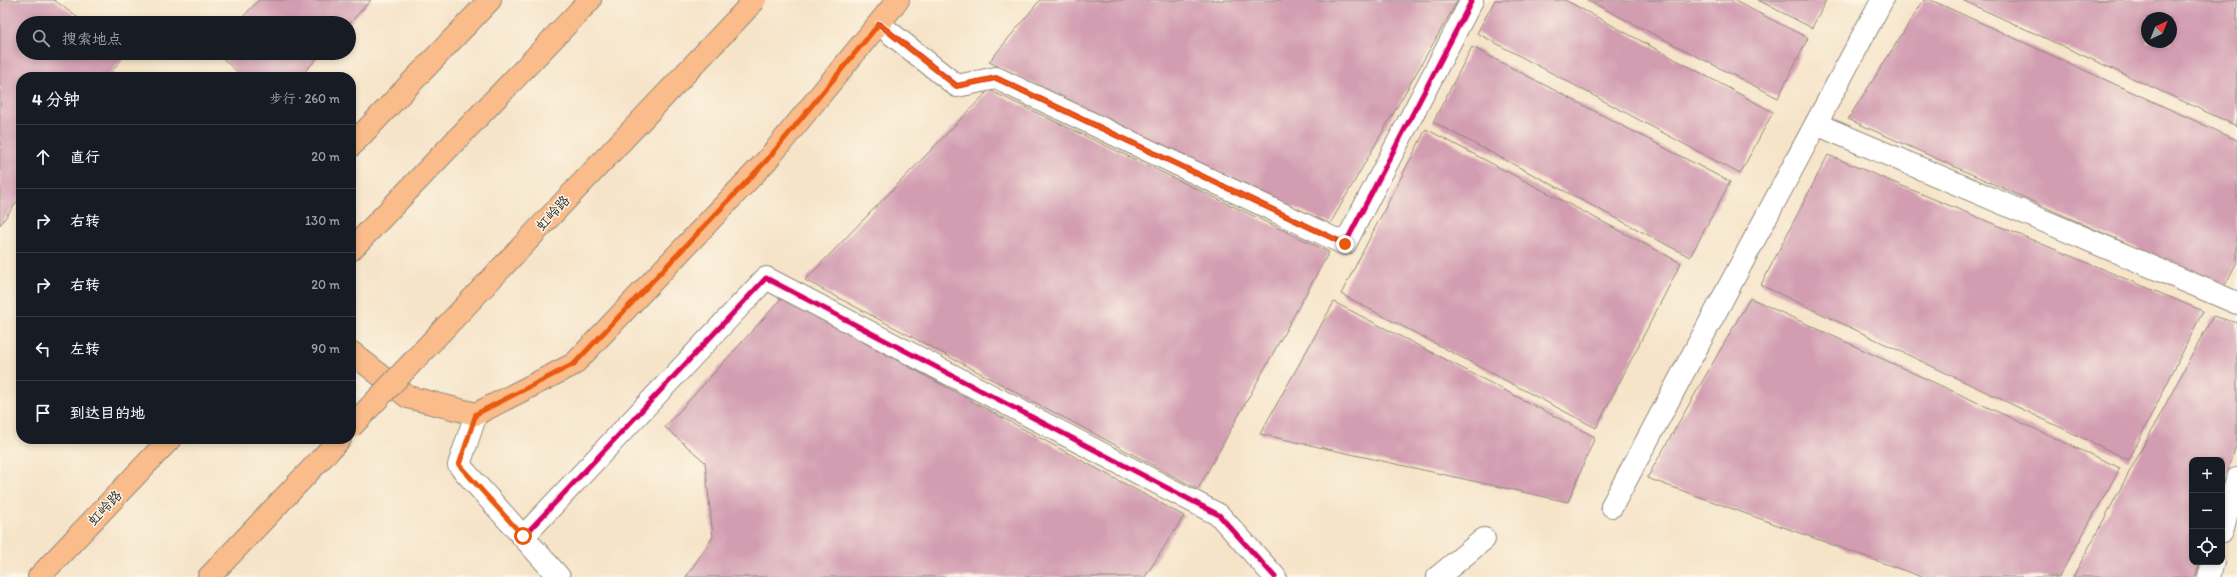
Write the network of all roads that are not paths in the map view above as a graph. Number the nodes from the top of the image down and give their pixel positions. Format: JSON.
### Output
{"nodes":[{"id":1,"x":490,"y":0,"type":"edge"},
{"id":2,"x":590,"y":0,"type":"edge"},
{"id":3,"x":755,"y":0,"type":"edge"},
{"id":4,"x":898,"y":0,"type":"edge"},
{"id":5,"x":1472,"y":0,"type":"edge"},
{"id":6,"x":1882,"y":0,"type":"edge"},
{"id":7,"x":879,"y":24,"type":"junction"},
{"id":8,"x":1816,"y":124,"type":"junction"},
{"id":9,"x":356,"y":141,"type":"edge"},
{"id":10,"x":356,"y":245,"type":"edge"},
{"id":11,"x":2237,"y":303,"type":"edge"},
{"id":12,"x":356,"y":356,"type":"edge"},
{"id":13,"x":476,"y":414,"type":"junction"},
{"id":14,"x":356,"y":422,"type":"edge"},
{"id":15,"x":165,"y":444,"type":"edge"},
{"id":16,"x":335,"y":444,"type":"edge"},
{"id":17,"x":2237,"y":479,"type":"edge"},
{"id":18,"x":1612,"y":506,"type":"dead end"},
{"id":19,"x":2223,"y":529,"type":"edge"},
{"id":20,"x":523,"y":536,"type":"junction"},
{"id":21,"x":1484,"y":539,"type":"dead end"},
{"id":22,"x":2212,"y":565,"type":"edge"},
{"id":23,"x":39,"y":577,"type":"edge"},
{"id":24,"x":209,"y":577,"type":"edge"},
{"id":25,"x":560,"y":577,"type":"edge"},
{"id":26,"x":1275,"y":577,"type":"edge"},
{"id":27,"x":1438,"y":577,"type":"edge"},
{"id":28,"x":2209,"y":577,"type":"edge"}],
"edges":[{"from":1,"to":9,"type":"main road"},
{"from":2,"to":10,"type":"main road"},
{"from":3,"to":14,"type":"main road","name":"虹岭路","bridge":true},
{"from":4,"to":7,"type":"main road"},
{"from":5,"to":7,"type":"street"},
{"from":6,"to":8,"type":"street"},
{"from":7,"to":13,"type":"main road"},
{"from":8,"to":11,"type":"street"},
{"from":8,"to":18,"type":"street"},
{"from":12,"to":13,"type":"main road"},
{"from":13,"to":20,"type":"street"},
{"from":15,"to":23,"type":"main road","name":"虹岭路"},
{"from":16,"to":24,"type":"main road"},
{"from":17,"to":19,"type":"street"},
{"from":20,"to":25,"type":"street"},
{"from":20,"to":26,"type":"street"},
{"from":21,"to":27,"type":"street"},
{"from":22,"to":28,"type":"street"}]}
